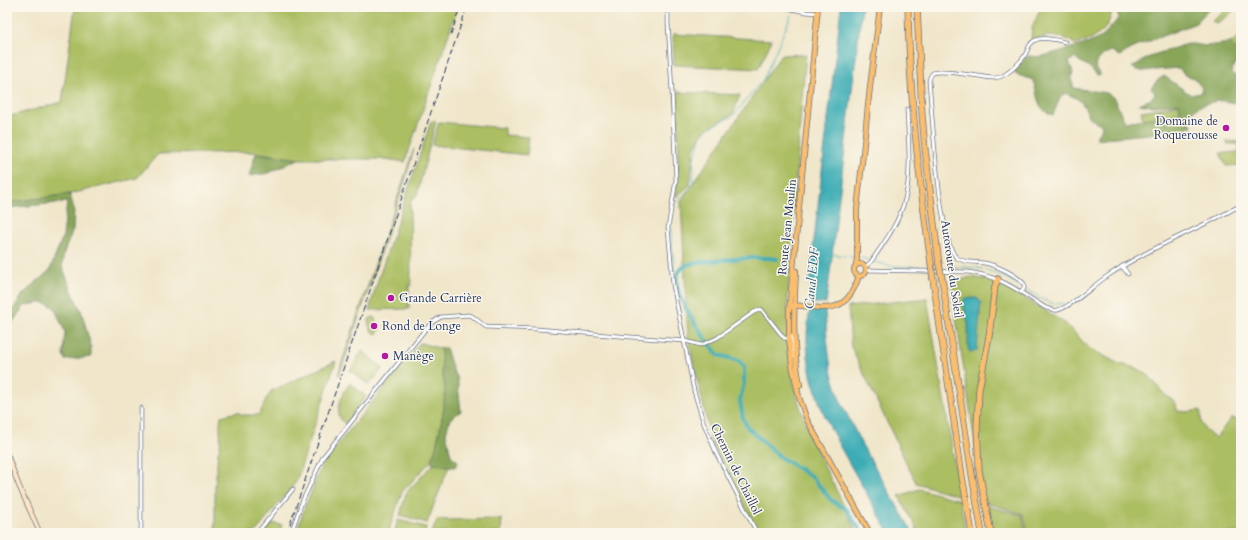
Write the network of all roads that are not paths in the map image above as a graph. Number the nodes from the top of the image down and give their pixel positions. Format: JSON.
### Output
{"nodes":[{"id":1,"x":668,"y":7,"type":"edge"},
{"id":2,"x":782,"y":7,"type":"edge"},
{"id":3,"x":818,"y":7,"type":"edge"},
{"id":4,"x":880,"y":7,"type":"edge"},
{"id":5,"x":908,"y":7,"type":"edge"},
{"id":6,"x":917,"y":7,"type":"edge"},
{"id":7,"x":818,"y":13,"type":"junction"},
{"id":8,"x":1065,"y":42,"type":"dead end"},
{"id":9,"x":907,"y":109,"type":"dead end"},
{"id":10,"x":1241,"y":205,"type":"edge"},
{"id":11,"x":798,"y":223,"type":"junction"},
{"id":12,"x":858,"y":264,"type":"junction"},
{"id":13,"x":1122,"y":266,"type":"junction"},
{"id":14,"x":866,"y":268,"type":"junction"},
{"id":15,"x":1128,"y":274,"type":"dead end"},
{"id":16,"x":859,"y":276,"type":"junction"},
{"id":17,"x":998,"y":279,"type":"junction"},
{"id":18,"x":1021,"y":292,"type":"junction"},
{"id":19,"x":792,"y":308,"type":"junction"},
{"id":20,"x":791,"y":338,"type":"junction"},
{"id":21,"x":685,"y":341,"type":"junction"},
{"id":22,"x":141,"y":408,"type":"dead end"},
{"id":23,"x":819,"y":444,"type":"junction"},
{"id":24,"x":7,"y":454,"type":"edge"},
{"id":25,"x":293,"y":489,"type":"dead end"},
{"id":26,"x":40,"y":533,"type":"edge"},
{"id":27,"x":141,"y":533,"type":"edge"},
{"id":28,"x":257,"y":533,"type":"edge"},
{"id":29,"x":291,"y":533,"type":"edge"},
{"id":30,"x":757,"y":533,"type":"edge"},
{"id":31,"x":870,"y":533,"type":"edge"},
{"id":32,"x":972,"y":533,"type":"edge"},
{"id":33,"x":982,"y":533,"type":"edge"},
{"id":34,"x":991,"y":533,"type":"edge"}],
"edges":[{"from":1,"to":21,"type":"street","name":"Chemin de Chaillol"},
{"from":2,"to":7,"type":"street"},
{"from":3,"to":7,"type":"main road","name":"Route Jean Moulin"},
{"from":4,"to":12,"type":"main road"},
{"from":5,"to":32,"type":"highway","name":"Autoroute du Soleil","bridge":true},
{"from":6,"to":33,"type":"highway","name":"Autoroute du Soleil","bridge":true},
{"from":7,"to":11,"type":"main road","name":"Route Jean Moulin"},
{"from":8,"to":18,"type":"street"},
{"from":9,"to":14,"type":"street"},
{"from":10,"to":13,"type":"street"},
{"from":11,"to":19,"type":"main road"},
{"from":11,"to":19,"type":"main road","name":"Route Jean Moulin"},
{"from":12,"to":14,"type":"main road"},
{"from":12,"to":16,"type":"main road"},
{"from":13,"to":15,"type":"street"},
{"from":13,"to":18,"type":"street"},
{"from":14,"to":16,"type":"main road"},
{"from":14,"to":17,"type":"street"},
{"from":16,"to":19,"type":"main road"},
{"from":17,"to":18,"type":"street"},
{"from":17,"to":34,"type":"highway"},
{"from":19,"to":20,"type":"main road","name":"Route Jean Moulin"},
{"from":20,"to":21,"type":"street"},
{"from":20,"to":23,"type":"main road","name":"Route Jean Moulin"},
{"from":20,"to":23,"type":"main road","name":"Route Jean Moulin"},
{"from":21,"to":29,"type":"street"},
{"from":21,"to":30,"type":"street","name":"Chemin de Chaillol"},
{"from":22,"to":27,"type":"street"},
{"from":23,"to":31,"type":"main road","name":"Route Jean Moulin"},
{"from":24,"to":26,"type":"main road"},
{"from":25,"to":28,"type":"street"}]}
